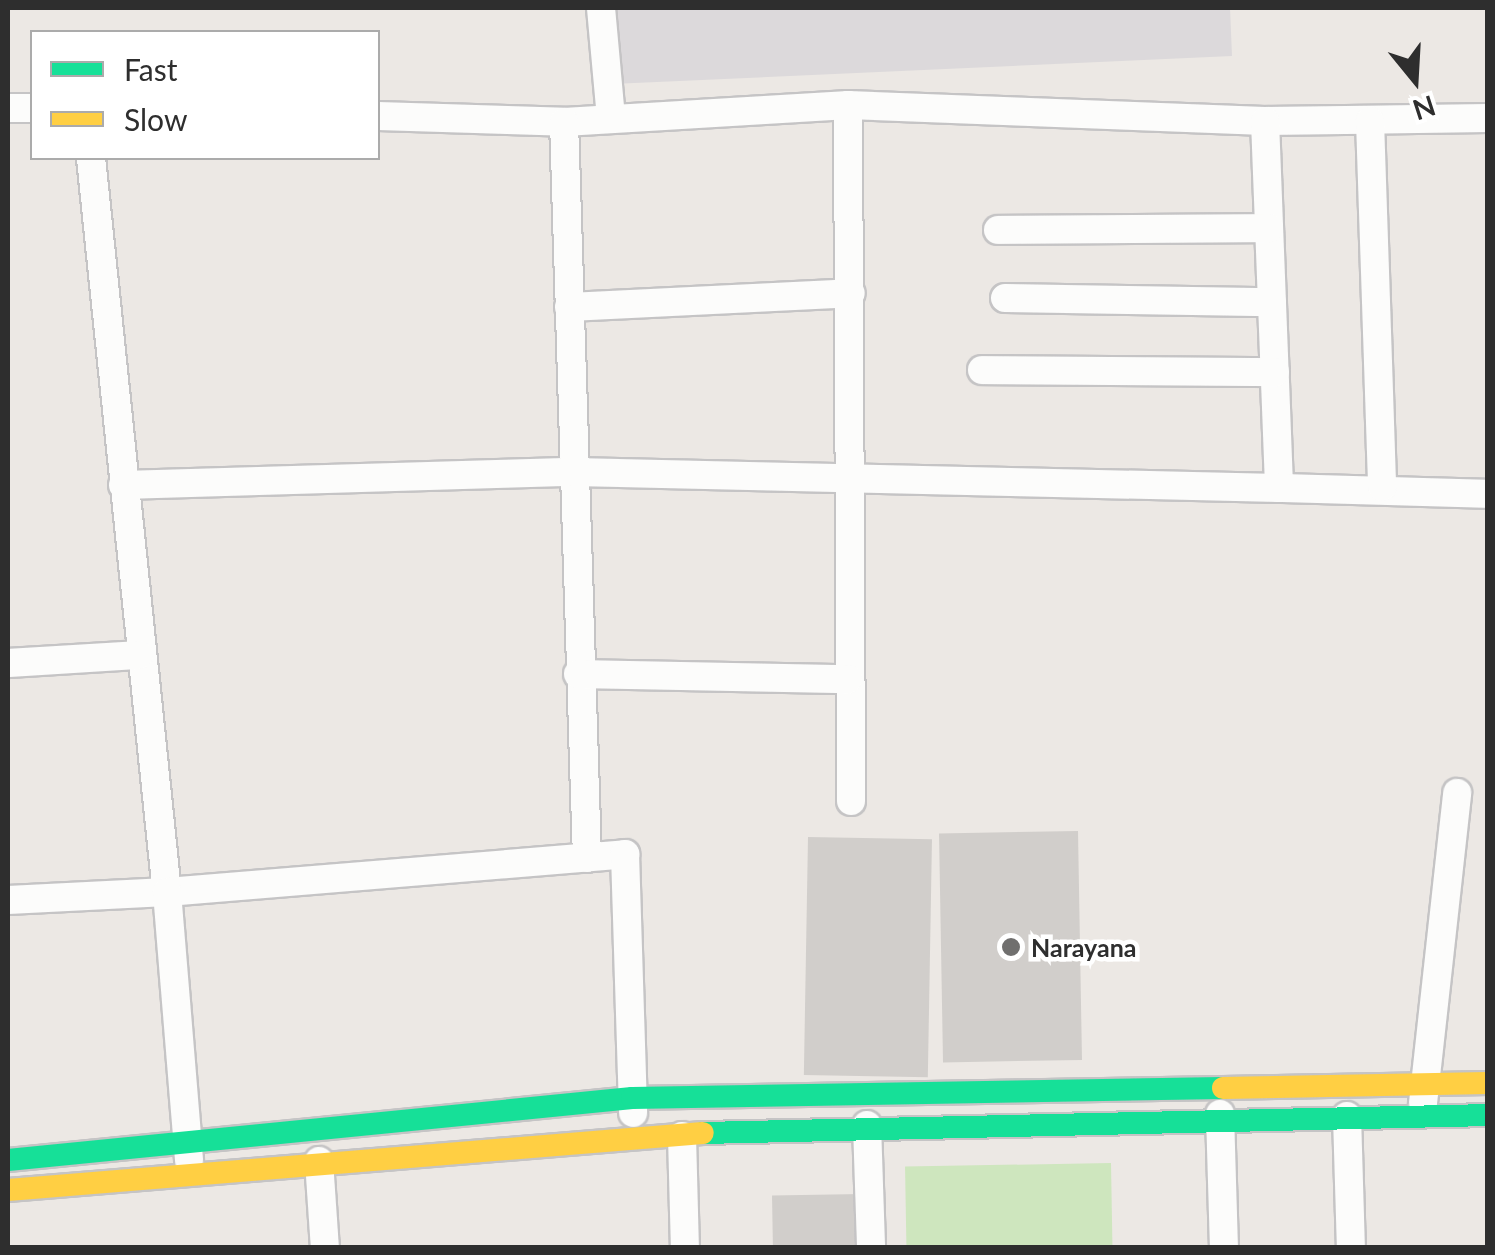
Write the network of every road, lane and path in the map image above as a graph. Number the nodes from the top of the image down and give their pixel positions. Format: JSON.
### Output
{"nodes":[{"id":1,"x":601,"y":8,"type":"edge"},
{"id":2,"x":848,"y":105,"type":"junction"},
{"id":3,"x":380,"y":116,"type":"edge"},
{"id":4,"x":611,"y":118,"type":"junction"},
{"id":5,"x":1488,"y":118,"type":"edge"},
{"id":6,"x":1265,"y":121,"type":"junction"},
{"id":7,"x":564,"y":122,"type":"junction"},
{"id":8,"x":1370,"y":122,"type":"junction"},
{"id":9,"x":91,"y":160,"type":"edge"},
{"id":10,"x":1269,"y":228,"type":"junction"},
{"id":11,"x":998,"y":230,"type":"dead end"},
{"id":12,"x":851,"y":292,"type":"junction"},
{"id":13,"x":1005,"y":298,"type":"dead end"},
{"id":14,"x":1272,"y":302,"type":"junction"},
{"id":15,"x":569,"y":307,"type":"junction"},
{"id":16,"x":982,"y":370,"type":"dead end"},
{"id":17,"x":1275,"y":372,"type":"junction"},
{"id":18,"x":573,"y":472,"type":"junction"},
{"id":19,"x":854,"y":475,"type":"junction"},
{"id":20,"x":123,"y":485,"type":"junction"},
{"id":21,"x":1382,"y":487,"type":"junction"},
{"id":22,"x":1280,"y":488,"type":"junction"},
{"id":23,"x":1488,"y":494,"type":"edge"},
{"id":24,"x":138,"y":654,"type":"junction"},
{"id":25,"x":8,"y":663,"type":"edge"},
{"id":26,"x":578,"y":674,"type":"junction"},
{"id":27,"x":848,"y":680,"type":"junction"},
{"id":28,"x":1457,"y":792,"type":"dead end"},
{"id":29,"x":850,"y":800,"type":"dead end"},
{"id":30,"x":587,"y":858,"type":"junction"},
{"id":31,"x":167,"y":892,"type":"junction"},
{"id":32,"x":8,"y":900,"type":"edge"},
{"id":33,"x":1425,"y":1080,"type":"junction"},
{"id":34,"x":1488,"y":1083,"type":"edge"},
{"id":35,"x":632,"y":1098,"type":"junction"},
{"id":36,"x":1220,"y":1114,"type":"junction"},
{"id":37,"x":1422,"y":1114,"type":"junction"},
{"id":38,"x":1346,"y":1116,"type":"junction"},
{"id":39,"x":1488,"y":1116,"type":"edge"},
{"id":40,"x":867,"y":1125,"type":"junction"},
{"id":41,"x":682,"y":1136,"type":"junction"},
{"id":42,"x":633,"y":1138,"type":"junction"},
{"id":43,"x":188,"y":1140,"type":"junction"},
{"id":44,"x":8,"y":1160,"type":"edge"},
{"id":45,"x":319,"y":1161,"type":"junction"},
{"id":46,"x":190,"y":1169,"type":"junction"},
{"id":47,"x":8,"y":1190,"type":"edge"},
{"id":48,"x":325,"y":1248,"type":"edge"},
{"id":49,"x":685,"y":1248,"type":"edge"},
{"id":50,"x":871,"y":1248,"type":"edge"},
{"id":51,"x":1224,"y":1248,"type":"edge"},
{"id":52,"x":1351,"y":1248,"type":"edge"}],
"edges":[{"from":1,"to":4,"type":"street"},
{"from":2,"to":4,"type":"street"},
{"from":2,"to":6,"type":"street"},
{"from":2,"to":12,"type":"street"},
{"from":3,"to":7,"type":"street"},
{"from":4,"to":7,"type":"street"},
{"from":5,"to":8,"type":"street"},
{"from":6,"to":8,"type":"street"},
{"from":6,"to":10,"type":"street"},
{"from":7,"to":15,"type":"street"},
{"from":8,"to":21,"type":"street"},
{"from":9,"to":20,"type":"street"},
{"from":10,"to":11,"type":"street"},
{"from":10,"to":14,"type":"street"},
{"from":12,"to":15,"type":"street"},
{"from":12,"to":19,"type":"street"},
{"from":13,"to":14,"type":"street"},
{"from":14,"to":17,"type":"street"},
{"from":15,"to":18,"type":"street"},
{"from":16,"to":17,"type":"street"},
{"from":17,"to":22,"type":"street"},
{"from":18,"to":19,"type":"street"},
{"from":18,"to":20,"type":"street"},
{"from":18,"to":26,"type":"street"},
{"from":19,"to":22,"type":"street"},
{"from":19,"to":27,"type":"street"},
{"from":20,"to":24,"type":"street"},
{"from":21,"to":22,"type":"street"},
{"from":21,"to":23,"type":"street"},
{"from":24,"to":25,"type":"street"},
{"from":24,"to":31,"type":"street"},
{"from":26,"to":27,"type":"street"},
{"from":26,"to":30,"type":"street"},
{"from":27,"to":29,"type":"street"},
{"from":28,"to":33,"type":"street"},
{"from":30,"to":31,"type":"street"},
{"from":30,"to":35,"type":"street"},
{"from":31,"to":32,"type":"street"},
{"from":31,"to":43,"type":"street"},
{"from":33,"to":34,"type":"street"},
{"from":33,"to":35,"type":"street"},
{"from":33,"to":37,"type":"street"},
{"from":35,"to":42,"type":"street"},
{"from":35,"to":43,"type":"street"},
{"from":36,"to":38,"type":"street"},
{"from":36,"to":40,"type":"street"},
{"from":36,"to":51,"type":"street"},
{"from":37,"to":38,"type":"street"},
{"from":37,"to":39,"type":"street"},
{"from":38,"to":52,"type":"street"},
{"from":40,"to":41,"type":"street"},
{"from":40,"to":50,"type":"street"},
{"from":41,"to":42,"type":"street"},
{"from":41,"to":49,"type":"street"},
{"from":42,"to":45,"type":"street"},
{"from":43,"to":44,"type":"street"},
{"from":43,"to":46,"type":"street"},
{"from":45,"to":46,"type":"street"},
{"from":45,"to":48,"type":"street"},
{"from":46,"to":47,"type":"street"}]}
